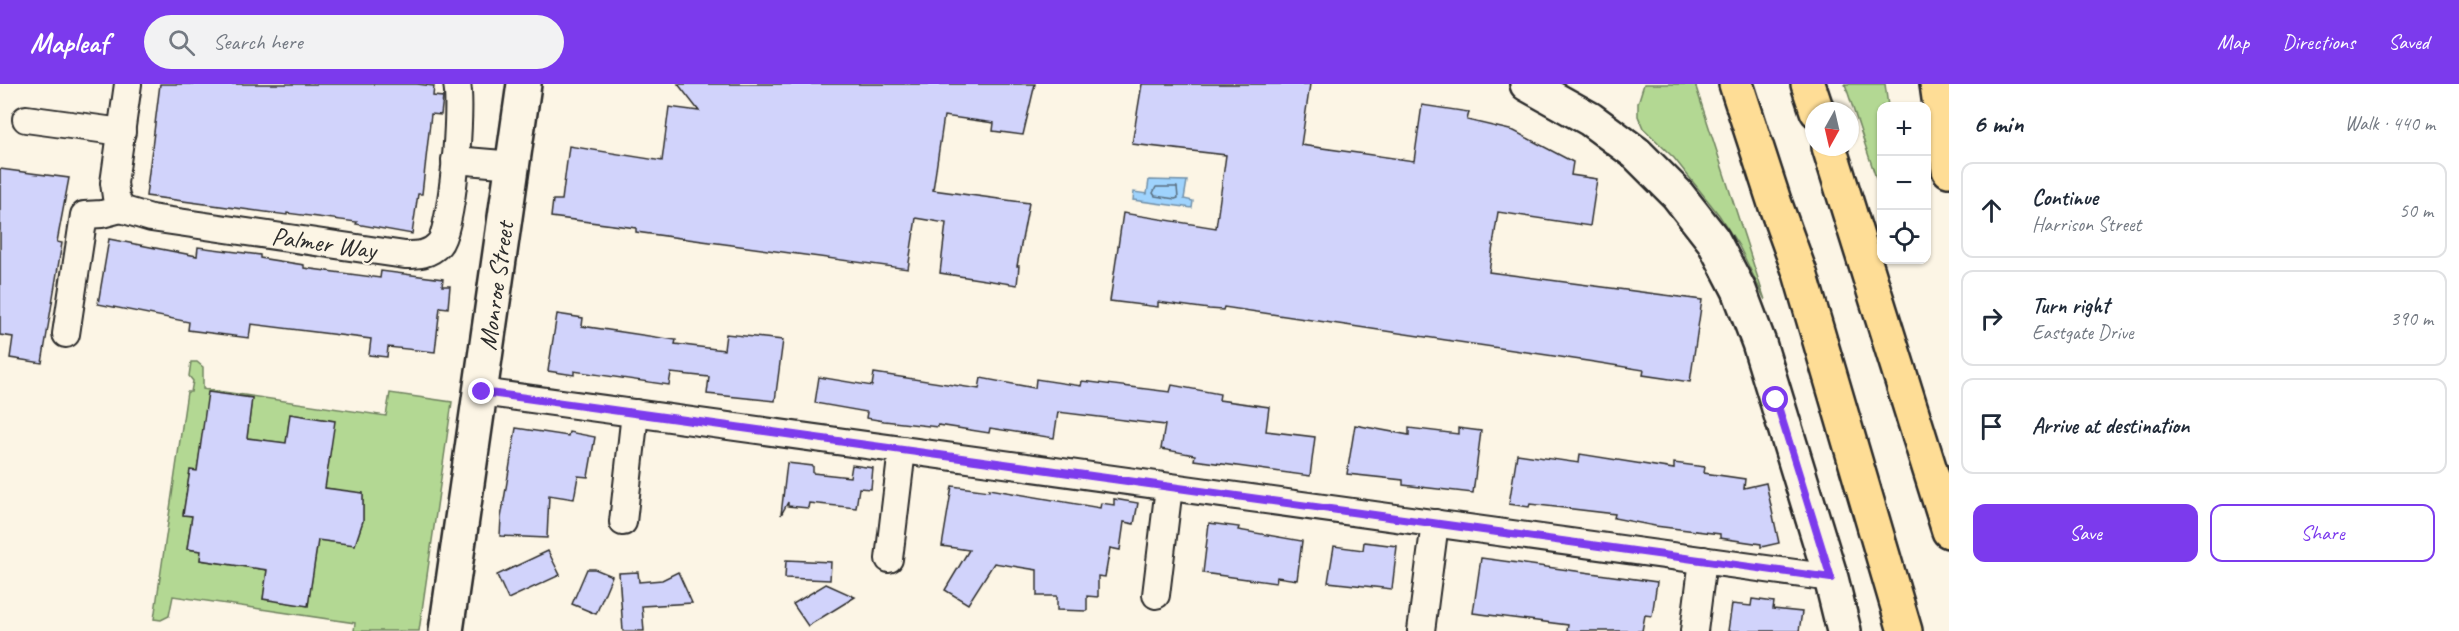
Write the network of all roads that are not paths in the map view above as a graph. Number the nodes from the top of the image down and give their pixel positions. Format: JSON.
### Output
{"nodes":[{"id":1,"x":128,"y":84,"type":"edge"},
{"id":2,"x":456,"y":84,"type":"edge"},
{"id":3,"x":524,"y":84,"type":"edge"},
{"id":4,"x":1527,"y":84,"type":"edge"},
{"id":5,"x":1737,"y":84,"type":"edge"},
{"id":6,"x":1808,"y":84,"type":"edge"},
{"id":7,"x":1937,"y":84,"type":"edge"},
{"id":8,"x":1814,"y":102,"type":"edge"},
{"id":9,"x":26,"y":119,"type":"dead end"},
{"id":10,"x":122,"y":132,"type":"junction"},
{"id":11,"x":1832,"y":156,"type":"edge"},
{"id":12,"x":455,"y":160,"type":"junction"},
{"id":13,"x":514,"y":165,"type":"junction"},
{"id":14,"x":1949,"y":170,"type":"edge"},
{"id":15,"x":121,"y":209,"type":"junction"},
{"id":16,"x":66,"y":334,"type":"dead end"},
{"id":17,"x":482,"y":392,"type":"junction"},
{"id":18,"x":636,"y":413,"type":"junction"},
{"id":19,"x":902,"y":450,"type":"junction"},
{"id":20,"x":1169,"y":487,"type":"junction"},
{"id":21,"x":623,"y":522,"type":"dead end"},
{"id":22,"x":1435,"y":523,"type":"junction"},
{"id":23,"x":1949,"y":531,"type":"edge"},
{"id":24,"x":889,"y":559,"type":"dead end"},
{"id":25,"x":1703,"y":560,"type":"junction"},
{"id":26,"x":1831,"y":578,"type":"junction"},
{"id":27,"x":1156,"y":595,"type":"dead end"},
{"id":28,"x":446,"y":631,"type":"edge"},
{"id":29,"x":1421,"y":631,"type":"edge"},
{"id":30,"x":1694,"y":631,"type":"edge"},
{"id":31,"x":1844,"y":631,"type":"edge"},
{"id":32,"x":1905,"y":631,"type":"edge"}],
"edges":[{"from":1,"to":10,"type":"street"},
{"from":2,"to":12,"type":"street","name":"Palmer Way"},
{"from":3,"to":13,"type":"street","name":"Monroe Street"},
{"from":4,"to":26,"type":"street"},
{"from":5,"to":32,"type":"highway"},
{"from":6,"to":8,"type":"highway"},
{"from":7,"to":14,"type":"highway"},
{"from":9,"to":10,"type":"street"},
{"from":10,"to":15,"type":"street"},
{"from":11,"to":23,"type":"highway"},
{"from":12,"to":13,"type":"street"},
{"from":12,"to":15,"type":"street","name":"Palmer Way"},
{"from":13,"to":17,"type":"street","name":"Monroe Street"},
{"from":15,"to":16,"type":"street"},
{"from":17,"to":18,"type":"street"},
{"from":17,"to":28,"type":"street","name":"Monroe Street"},
{"from":18,"to":19,"type":"street"},
{"from":18,"to":21,"type":"street"},
{"from":19,"to":20,"type":"street"},
{"from":19,"to":24,"type":"street"},
{"from":20,"to":22,"type":"street"},
{"from":20,"to":27,"type":"street"},
{"from":22,"to":25,"type":"street"},
{"from":22,"to":29,"type":"street"},
{"from":25,"to":26,"type":"street"},
{"from":25,"to":30,"type":"street"},
{"from":26,"to":31,"type":"street"}]}
